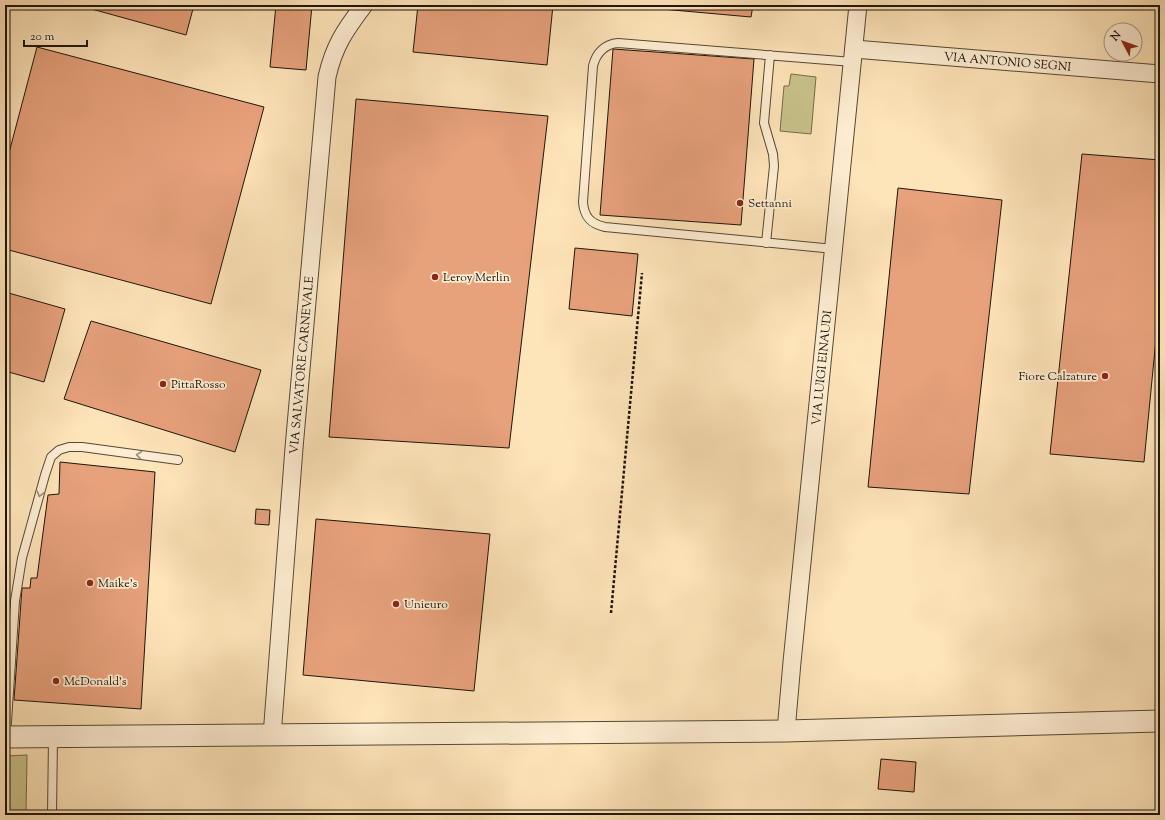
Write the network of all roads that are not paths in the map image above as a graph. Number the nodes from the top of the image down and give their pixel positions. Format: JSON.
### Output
{"nodes":[{"id":1,"x":364,"y":5,"type":"edge"},
{"id":2,"x":858,"y":5,"type":"edge"},
{"id":3,"x":770,"y":55,"type":"junction"},
{"id":4,"x":854,"y":55,"type":"junction"},
{"id":5,"x":1160,"y":74,"type":"edge"},
{"id":6,"x":766,"y":242,"type":"junction"},
{"id":7,"x":834,"y":249,"type":"junction"},
{"id":8,"x":178,"y":460,"type":"dead end"},
{"id":9,"x":1160,"y":720,"type":"edge"},
{"id":10,"x":786,"y":732,"type":"junction"},
{"id":11,"x":272,"y":736,"type":"junction"},
{"id":12,"x":5,"y":737,"type":"edge"},
{"id":13,"x":53,"y":737,"type":"junction"},
{"id":14,"x":52,"y":815,"type":"edge"}],
"edges":[{"from":1,"to":11,"type":"street","name":"VIA SALVATORE CARNEVALE"},
{"from":2,"to":4,"type":"street","name":"VIA LUIGI EINAUDI"},
{"from":3,"to":4,"type":"lane"},
{"from":3,"to":6,"type":"lane"},
{"from":3,"to":6,"type":"lane"},
{"from":4,"to":5,"type":"street","name":"VIA ANTONIO SEGNI"},
{"from":4,"to":7,"type":"street","name":"VIA LUIGI EINAUDI"},
{"from":6,"to":7,"type":"lane"},
{"from":7,"to":10,"type":"street","name":"VIA LUIGI EINAUDI"},
{"from":8,"to":12,"type":"lane","one_way":true},
{"from":9,"to":10,"type":"street"},
{"from":10,"to":11,"type":"street"},
{"from":11,"to":13,"type":"street"},
{"from":12,"to":13,"type":"street"},
{"from":13,"to":14,"type":"lane"}]}
